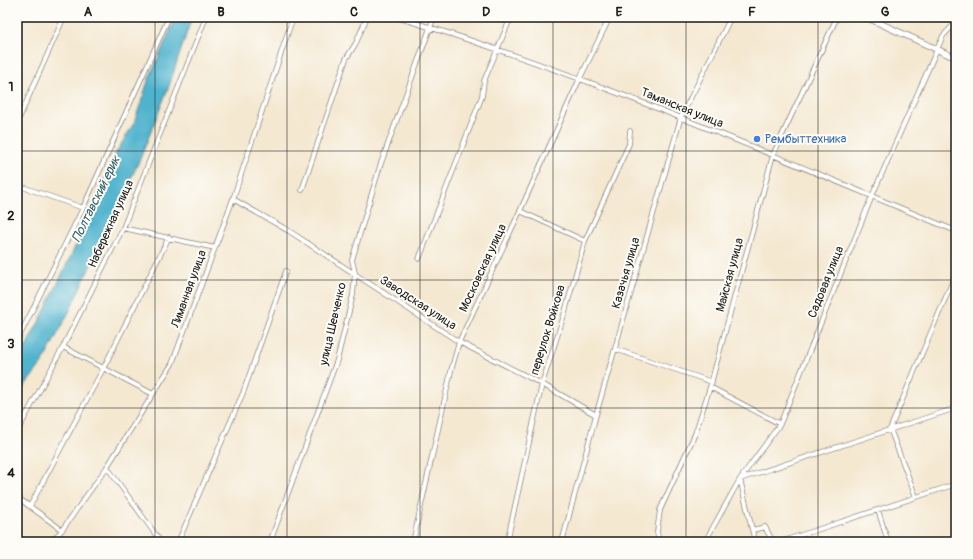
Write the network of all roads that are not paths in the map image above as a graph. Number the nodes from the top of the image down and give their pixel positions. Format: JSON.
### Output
{"nodes":[{"id":1,"x":64,"y":17,"type":"edge"},
{"id":2,"x":169,"y":17,"type":"edge"},
{"id":3,"x":206,"y":17,"type":"edge"},
{"id":4,"x":293,"y":17,"type":"edge"},
{"id":5,"x":366,"y":17,"type":"edge"},
{"id":6,"x":396,"y":17,"type":"edge"},
{"id":7,"x":434,"y":17,"type":"edge"},
{"id":8,"x":512,"y":17,"type":"edge"},
{"id":9,"x":610,"y":17,"type":"edge"},
{"id":10,"x":731,"y":17,"type":"edge"},
{"id":11,"x":837,"y":17,"type":"edge"},
{"id":12,"x":866,"y":17,"type":"edge"},
{"id":13,"x":956,"y":22,"type":"edge"},
{"id":14,"x":430,"y":27,"type":"junction"},
{"id":15,"x":498,"y":50,"type":"junction"},
{"id":16,"x":937,"y":50,"type":"junction"},
{"id":17,"x":956,"y":58,"type":"edge"},
{"id":18,"x":580,"y":78,"type":"junction"},
{"id":19,"x":681,"y":117,"type":"junction"},
{"id":20,"x":17,"y":123,"type":"edge"},
{"id":21,"x":630,"y":131,"type":"dead end"},
{"id":22,"x":773,"y":155,"type":"junction"},
{"id":23,"x":17,"y":185,"type":"edge"},
{"id":24,"x":302,"y":190,"type":"dead end"},
{"id":25,"x":872,"y":196,"type":"junction"},
{"id":26,"x":233,"y":199,"type":"junction"},
{"id":27,"x":83,"y":208,"type":"junction"},
{"id":28,"x":520,"y":211,"type":"junction"},
{"id":29,"x":123,"y":228,"type":"junction"},
{"id":30,"x":956,"y":231,"type":"edge"},
{"id":31,"x":169,"y":237,"type":"junction"},
{"id":32,"x":586,"y":241,"type":"junction"},
{"id":33,"x":215,"y":248,"type":"junction"},
{"id":34,"x":419,"y":259,"type":"dead end"},
{"id":35,"x":286,"y":270,"type":"dead end"},
{"id":36,"x":956,"y":272,"type":"edge"},
{"id":37,"x":355,"y":273,"type":"junction"},
{"id":38,"x":17,"y":342,"type":"edge"},
{"id":39,"x":459,"y":342,"type":"junction"},
{"id":40,"x":63,"y":347,"type":"junction"},
{"id":41,"x":615,"y":349,"type":"junction"},
{"id":42,"x":103,"y":369,"type":"junction"},
{"id":43,"x":712,"y":382,"type":"junction"},
{"id":44,"x":542,"y":384,"type":"junction"},
{"id":45,"x":710,"y":387,"type":"junction"},
{"id":46,"x":153,"y":394,"type":"junction"},
{"id":47,"x":956,"y":408,"type":"edge"},
{"id":48,"x":596,"y":416,"type":"junction"},
{"id":49,"x":780,"y":424,"type":"junction"},
{"id":50,"x":890,"y":429,"type":"junction"},
{"id":51,"x":17,"y":432,"type":"edge"},
{"id":52,"x":107,"y":467,"type":"junction"},
{"id":53,"x":740,"y":478,"type":"junction"},
{"id":54,"x":956,"y":484,"type":"edge"},
{"id":55,"x":17,"y":497,"type":"edge"},
{"id":56,"x":916,"y":497,"type":"junction"},
{"id":57,"x":30,"y":506,"type":"junction"},
{"id":58,"x":878,"y":510,"type":"junction"},
{"id":59,"x":62,"y":530,"type":"junction"},
{"id":60,"x":752,"y":530,"type":"junction"},
{"id":61,"x":51,"y":542,"type":"edge"},
{"id":62,"x":161,"y":542,"type":"edge"},
{"id":63,"x":178,"y":542,"type":"edge"},
{"id":64,"x":270,"y":542,"type":"edge"},
{"id":65,"x":413,"y":542,"type":"edge"},
{"id":66,"x":507,"y":542,"type":"edge"},
{"id":67,"x":562,"y":542,"type":"edge"},
{"id":68,"x":659,"y":542,"type":"edge"},
{"id":69,"x":702,"y":542,"type":"edge"},
{"id":70,"x":755,"y":542,"type":"edge"},
{"id":71,"x":773,"y":542,"type":"edge"},
{"id":72,"x":780,"y":542,"type":"edge"},
{"id":73,"x":888,"y":542,"type":"edge"}],
"edges":[{"from":1,"to":20,"type":"street"},
{"from":2,"to":27,"type":"street"},
{"from":3,"to":29,"type":"street","name":"Набережная улица"},
{"from":4,"to":26,"type":"street","name":"Лиманная улица"},
{"from":5,"to":24,"type":"street"},
{"from":6,"to":14,"type":"street","name":"Таманская улица"},
{"from":7,"to":14,"type":"street","name":"улица Шевченко"},
{"from":8,"to":15,"type":"street"},
{"from":9,"to":18,"type":"street","name":"Московская улица"},
{"from":10,"to":19,"type":"street","name":"Казачья улица"},
{"from":11,"to":22,"type":"street","name":"Майская улица"},
{"from":12,"to":16,"type":"street"},
{"from":13,"to":16,"type":"street","name":"Садовая улица"},
{"from":14,"to":15,"type":"street","name":"Таманская улица"},
{"from":14,"to":37,"type":"street","name":"улица Шевченко"},
{"from":15,"to":18,"type":"street","name":"Таманская улица"},
{"from":15,"to":34,"type":"street"},
{"from":16,"to":17,"type":"street"},
{"from":16,"to":25,"type":"street","name":"Садовая улица"},
{"from":18,"to":19,"type":"street","name":"Таманская улица"},
{"from":18,"to":28,"type":"street","name":"Московская улица"},
{"from":19,"to":22,"type":"street","name":"Таманская улица"},
{"from":19,"to":41,"type":"street","name":"Казачья улица"},
{"from":21,"to":32,"type":"street","name":"переулок Войкова"},
{"from":22,"to":25,"type":"street","name":"Таманская улица"},
{"from":22,"to":43,"type":"street","name":"Майская улица"},
{"from":23,"to":27,"type":"street"},
{"from":25,"to":30,"type":"street","name":"Таманская улица"},
{"from":25,"to":49,"type":"street","name":"Садовая улица"},
{"from":26,"to":33,"type":"street","name":"Лиманная улица"},
{"from":26,"to":37,"type":"street","name":"Заводская улица"},
{"from":27,"to":38,"type":"street"},
{"from":28,"to":32,"type":"street"},
{"from":28,"to":39,"type":"street","name":"Московская улица"},
{"from":29,"to":31,"type":"street"},
{"from":29,"to":40,"type":"street","name":"Набережная улица"},
{"from":31,"to":33,"type":"street"},
{"from":31,"to":42,"type":"street"},
{"from":32,"to":44,"type":"street","name":"переулок Войкова"},
{"from":33,"to":46,"type":"street","name":"Лиманная улица"},
{"from":35,"to":63,"type":"street"},
{"from":36,"to":50,"type":"street"},
{"from":37,"to":39,"type":"street","name":"Заводская улица"},
{"from":37,"to":64,"type":"street","name":"улица Шевченко"},
{"from":39,"to":44,"type":"street","name":"Заводская улица"},
{"from":39,"to":65,"type":"street","name":"Московская улица"},
{"from":40,"to":42,"type":"street"},
{"from":40,"to":51,"type":"street","name":"Набережная улица"},
{"from":41,"to":43,"type":"street"},
{"from":41,"to":48,"type":"street","name":"Казачья улица"},
{"from":42,"to":46,"type":"street"},
{"from":42,"to":57,"type":"street"},
{"from":43,"to":45,"type":"street","name":"Майская улица"},
{"from":44,"to":48,"type":"street","name":"Заводская улица"},
{"from":44,"to":66,"type":"street","name":"переулок Войкова"},
{"from":45,"to":49,"type":"street"},
{"from":45,"to":68,"type":"street","name":"Майская улица"},
{"from":46,"to":52,"type":"street","name":"Лиманная улица"},
{"from":47,"to":50,"type":"street"},
{"from":48,"to":67,"type":"street","name":"Казачья улица"},
{"from":49,"to":53,"type":"street","name":"Садовая улица"},
{"from":50,"to":53,"type":"street"},
{"from":50,"to":56,"type":"street"},
{"from":52,"to":59,"type":"street","name":"Лиманная улица"},
{"from":52,"to":62,"type":"street"},
{"from":53,"to":60,"type":"street"},
{"from":53,"to":69,"type":"street","name":"Садовая улица"},
{"from":54,"to":56,"type":"street"},
{"from":55,"to":57,"type":"street"},
{"from":56,"to":58,"type":"street"},
{"from":57,"to":59,"type":"street"},
{"from":58,"to":72,"type":"street"},
{"from":58,"to":73,"type":"street"},
{"from":59,"to":61,"type":"street","name":"Лиманная улица"},
{"from":60,"to":70,"type":"street"},
{"from":60,"to":71,"type":"street"}]}
